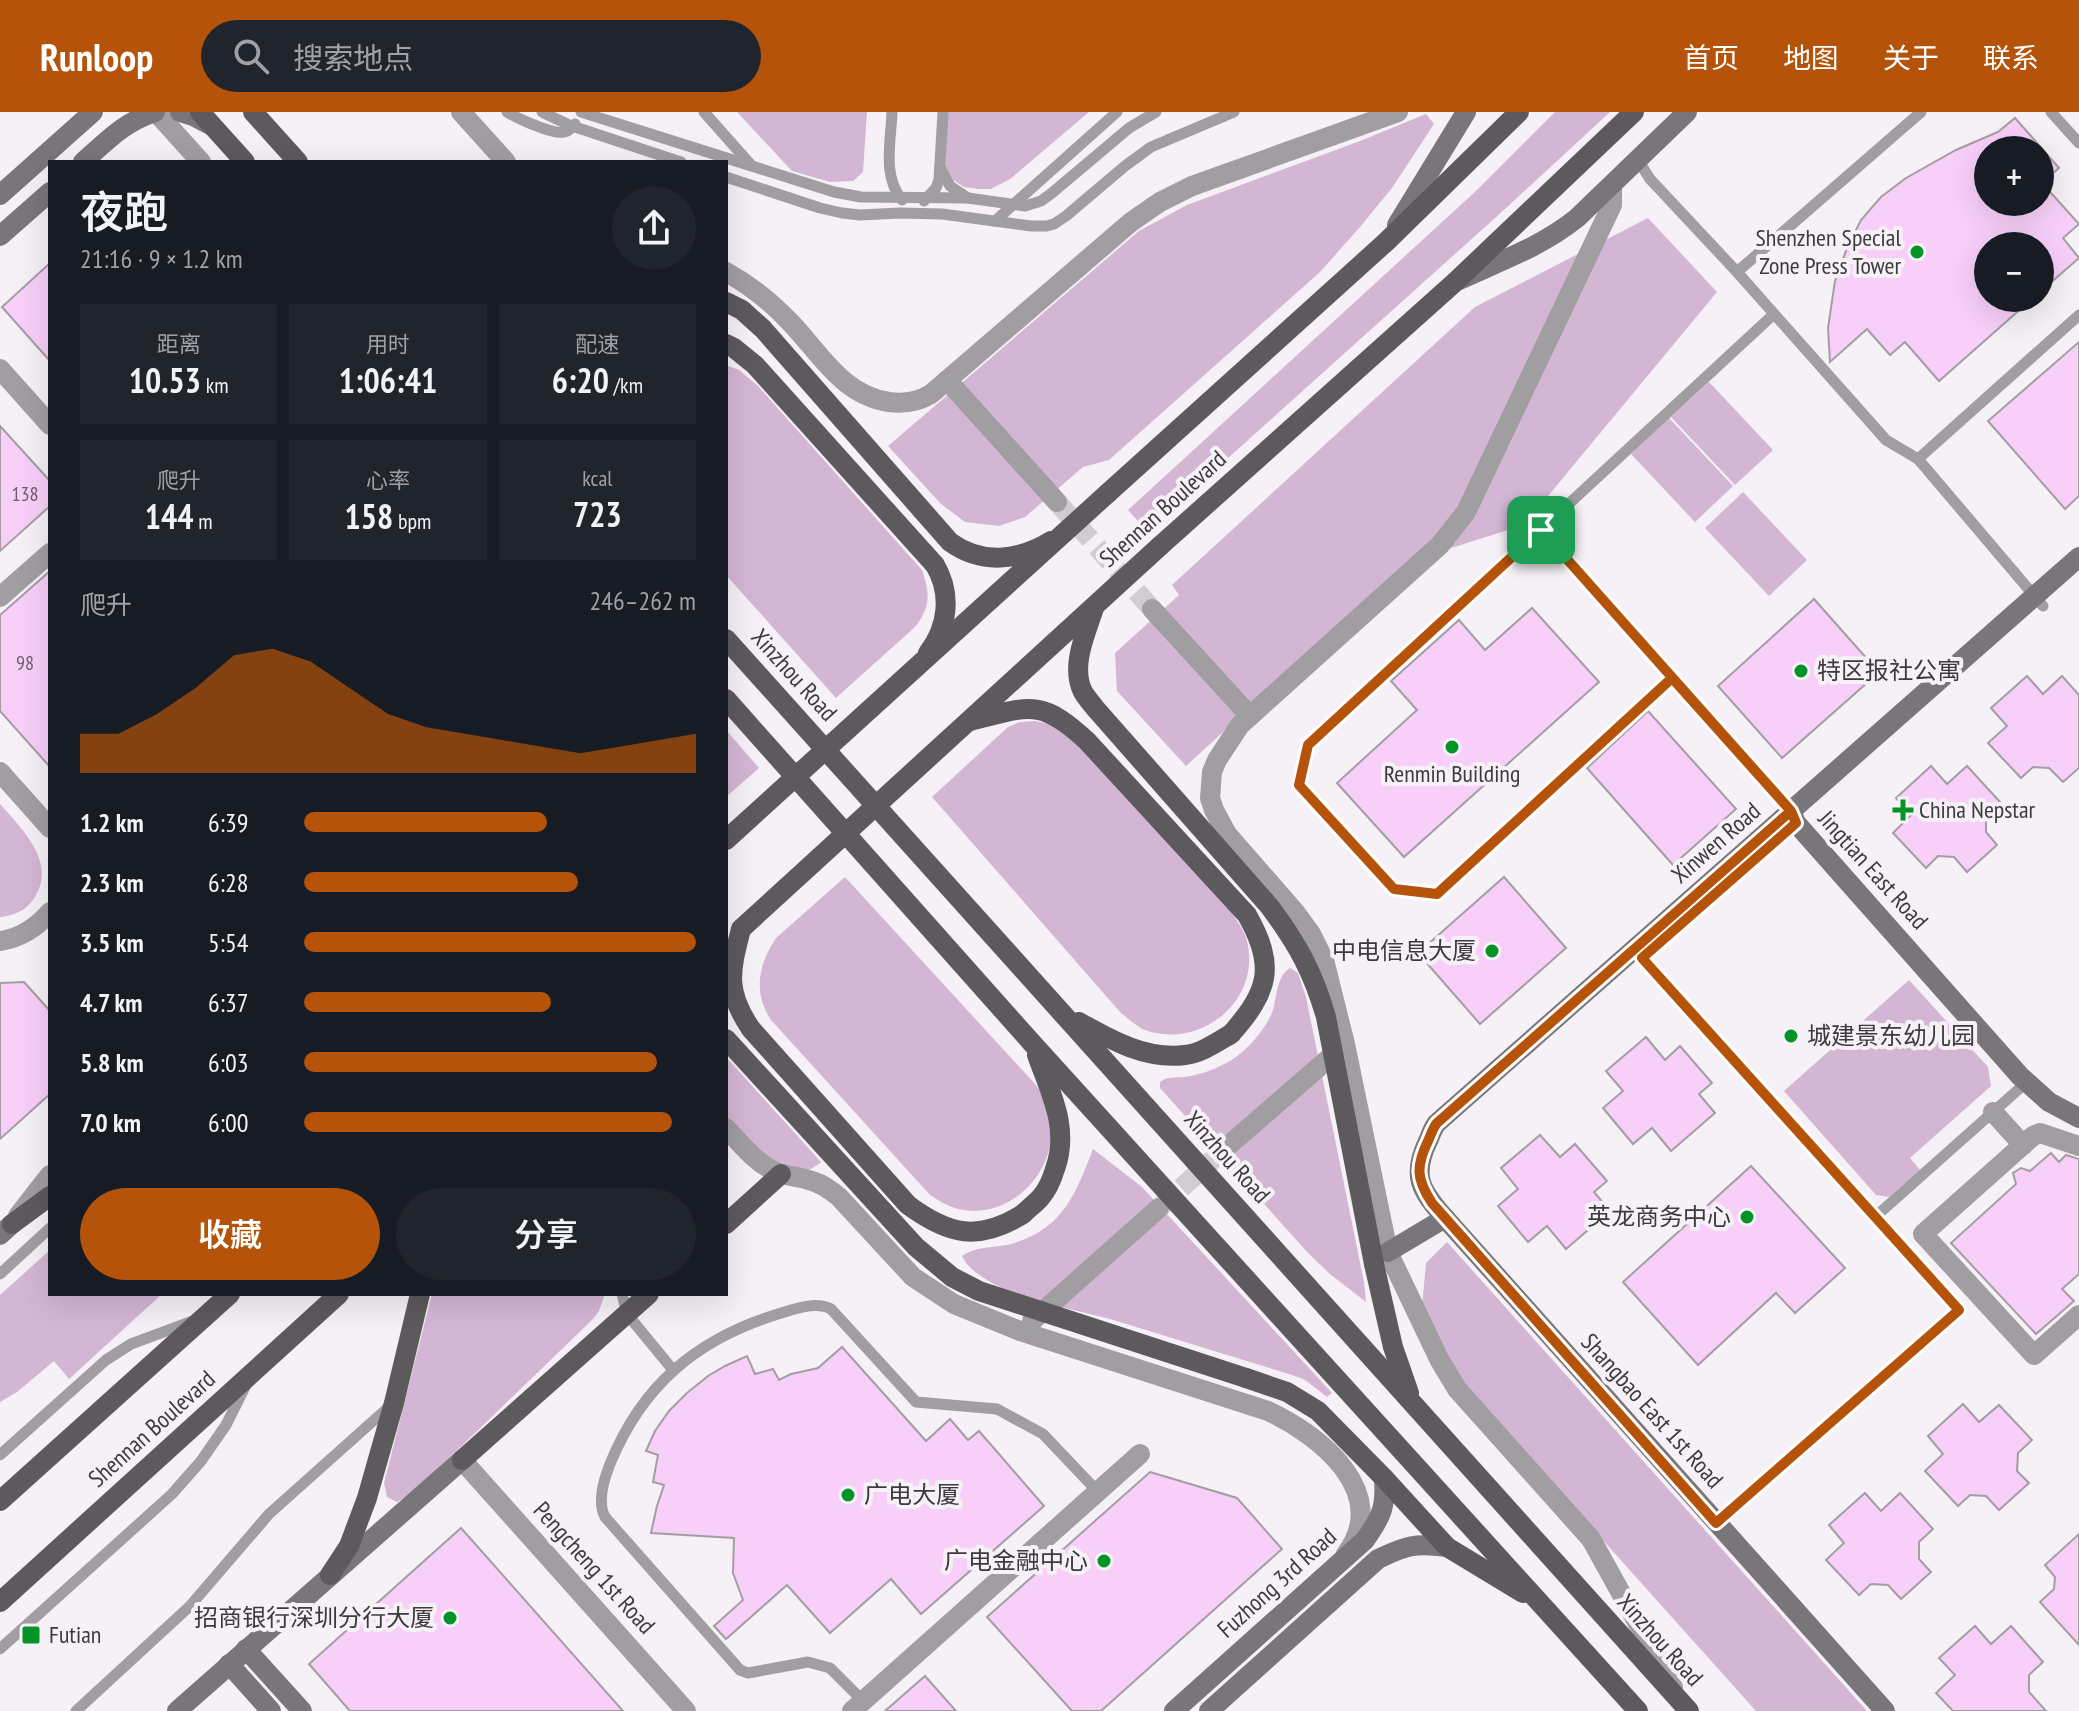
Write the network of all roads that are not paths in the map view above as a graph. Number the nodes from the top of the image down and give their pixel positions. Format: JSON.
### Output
{"nodes":[{"id":1,"x":93,"y":112,"type":"edge"},
{"id":2,"x":155,"y":112,"type":"edge"},
{"id":3,"x":180,"y":112,"type":"edge"},
{"id":4,"x":253,"y":112,"type":"edge"},
{"id":5,"x":461,"y":112,"type":"edge"},
{"id":6,"x":507,"y":112,"type":"edge"},
{"id":7,"x":542,"y":112,"type":"edge"},
{"id":8,"x":580,"y":112,"type":"edge"},
{"id":9,"x":704,"y":112,"type":"edge"},
{"id":10,"x":892,"y":112,"type":"edge"},
{"id":11,"x":943,"y":112,"type":"edge"},
{"id":12,"x":1117,"y":112,"type":"edge"},
{"id":13,"x":1156,"y":112,"type":"edge"},
{"id":14,"x":1234,"y":112,"type":"edge"},
{"id":15,"x":1398,"y":112,"type":"edge"},
{"id":16,"x":1466,"y":112,"type":"edge"},
{"id":17,"x":1519,"y":112,"type":"edge"},
{"id":18,"x":1634,"y":112,"type":"edge"},
{"id":19,"x":1687,"y":112,"type":"edge"},
{"id":20,"x":1921,"y":112,"type":"edge"},
{"id":21,"x":2051,"y":112,"type":"edge"},
{"id":22,"x":206,"y":119,"type":"edge"},
{"id":23,"x":573,"y":126,"type":"junction"},
{"id":24,"x":281,"y":143,"type":"junction"},
{"id":25,"x":2079,"y":143,"type":"edge"},
{"id":26,"x":85,"y":160,"type":"edge"},
{"id":27,"x":199,"y":160,"type":"edge"},
{"id":28,"x":243,"y":160,"type":"edge"},
{"id":29,"x":296,"y":160,"type":"edge"},
{"id":30,"x":307,"y":160,"type":"edge"},
{"id":31,"x":504,"y":160,"type":"edge"},
{"id":32,"x":675,"y":160,"type":"edge"},
{"id":33,"x":1638,"y":160,"type":"junction"},
{"id":34,"x":751,"y":165,"type":"junction"},
{"id":35,"x":940,"y":165,"type":"junction"},
{"id":36,"x":889,"y":176,"type":"junction"},
{"id":37,"x":728,"y":178,"type":"edge"},
{"id":38,"x":1612,"y":185,"type":"junction"},
{"id":39,"x":48,"y":194,"type":"edge"},
{"id":40,"x":0,"y":195,"type":"edge"},
{"id":41,"x":861,"y":197,"type":"junction"},
{"id":42,"x":900,"y":197,"type":"junction"},
{"id":43,"x":927,"y":198,"type":"junction"},
{"id":44,"x":968,"y":198,"type":"junction"},
{"id":45,"x":1014,"y":204,"type":"junction"},
{"id":46,"x":912,"y":213,"type":"junction"},
{"id":47,"x":995,"y":221,"type":"junction"},
{"id":48,"x":0,"y":236,"type":"edge"},
{"id":49,"x":1386,"y":242,"type":"junction"},
{"id":50,"x":1737,"y":272,"type":"junction"},
{"id":51,"x":728,"y":273,"type":"edge"},
{"id":52,"x":1454,"y":283,"type":"junction"},
{"id":53,"x":728,"y":303,"type":"edge"},
{"id":54,"x":1774,"y":314,"type":"junction"},
{"id":55,"x":2079,"y":315,"type":"edge"},
{"id":56,"x":728,"y":345,"type":"edge"},
{"id":57,"x":0,"y":369,"type":"edge"},
{"id":58,"x":947,"y":380,"type":"junction"},
{"id":59,"x":48,"y":423,"type":"edge"},
{"id":60,"x":1918,"y":459,"type":"junction"},
{"id":61,"x":1057,"y":502,"type":"tunnel mouth"},
{"id":62,"x":1541,"y":530,"type":"junction"},
{"id":63,"x":1065,"y":533,"type":"junction"},
{"id":64,"x":48,"y":555,"type":"edge"},
{"id":65,"x":2079,"y":557,"type":"edge"},
{"id":66,"x":2079,"y":574,"type":"edge"},
{"id":67,"x":0,"y":597,"type":"edge"},
{"id":68,"x":2039,"y":601,"type":"junction"},
{"id":69,"x":1095,"y":605,"type":"junction"},
{"id":70,"x":1152,"y":609,"type":"tunnel mouth"},
{"id":71,"x":728,"y":641,"type":"edge"},
{"id":72,"x":918,"y":666,"type":"junction"},
{"id":73,"x":1672,"y":678,"type":"junction"},
{"id":74,"x":728,"y":701,"type":"edge"},
{"id":75,"x":1250,"y":716,"type":"junction"},
{"id":76,"x":966,"y":722,"type":"junction"},
{"id":77,"x":0,"y":772,"type":"edge"},
{"id":78,"x":1796,"y":817,"type":"junction"},
{"id":79,"x":48,"y":826,"type":"edge"},
{"id":80,"x":728,"y":838,"type":"edge"},
{"id":81,"x":47,"y":922,"type":"edge"},
{"id":82,"x":734,"y":936,"type":"edge"},
{"id":83,"x":0,"y":941,"type":"edge"},
{"id":84,"x":1639,"y":953,"type":"junction"},
{"id":85,"x":1064,"y":1014,"type":"junction"},
{"id":86,"x":728,"y":1041,"type":"edge"},
{"id":87,"x":1032,"y":1043,"type":"junction"},
{"id":88,"x":1345,"y":1044,"type":"junction"},
{"id":89,"x":2029,"y":1080,"type":"junction"},
{"id":90,"x":2079,"y":1108,"type":"edge"},
{"id":91,"x":1993,"y":1112,"type":"junction"},
{"id":92,"x":2079,"y":1118,"type":"edge"},
{"id":93,"x":728,"y":1130,"type":"edge"},
{"id":94,"x":1229,"y":1145,"type":"tunnel mouth"},
{"id":95,"x":2023,"y":1145,"type":"junction"},
{"id":96,"x":2079,"y":1146,"type":"edge"},
{"id":97,"x":781,"y":1174,"type":"junction"},
{"id":98,"x":48,"y":1177,"type":"edge"},
{"id":99,"x":48,"y":1198,"type":"edge"},
{"id":100,"x":1159,"y":1208,"type":"tunnel mouth"},
{"id":101,"x":1875,"y":1217,"type":"junction"},
{"id":102,"x":1445,"y":1218,"type":"junction"},
{"id":103,"x":728,"y":1222,"type":"edge"},
{"id":104,"x":6,"y":1229,"type":"edge"},
{"id":105,"x":48,"y":1230,"type":"edge"},
{"id":106,"x":1381,"y":1258,"type":"junction"},
{"id":107,"x":0,"y":1274,"type":"edge"},
{"id":108,"x":228,"y":1296,"type":"edge"},
{"id":109,"x":337,"y":1296,"type":"edge"},
{"id":110,"x":420,"y":1296,"type":"edge"},
{"id":111,"x":644,"y":1296,"type":"edge"},
{"id":112,"x":625,"y":1304,"type":"edge"},
{"id":113,"x":2079,"y":1315,"type":"edge"},
{"id":114,"x":205,"y":1316,"type":"junction"},
{"id":115,"x":1020,"y":1331,"type":"junction"},
{"id":116,"x":673,"y":1370,"type":"junction"},
{"id":117,"x":252,"y":1374,"type":"junction"},
{"id":118,"x":394,"y":1403,"type":"junction"},
{"id":119,"x":1416,"y":1407,"type":"junction"},
{"id":120,"x":1140,"y":1454,"type":"dead end"},
{"id":121,"x":0,"y":1455,"type":"edge"},
{"id":122,"x":462,"y":1460,"type":"junction"},
{"id":123,"x":1384,"y":1478,"type":"junction"},
{"id":124,"x":1098,"y":1492,"type":"junction"},
{"id":125,"x":0,"y":1501,"type":"edge"},
{"id":126,"x":1716,"y":1523,"type":"junction"},
{"id":127,"x":1447,"y":1547,"type":"junction"},
{"id":128,"x":1342,"y":1559,"type":"junction"},
{"id":129,"x":330,"y":1575,"type":"junction"},
{"id":130,"x":0,"y":1602,"type":"edge"},
{"id":131,"x":1544,"y":1606,"type":"junction"},
{"id":132,"x":0,"y":1649,"type":"edge"},
{"id":133,"x":246,"y":1649,"type":"junction"},
{"id":134,"x":229,"y":1664,"type":"junction"},
{"id":135,"x":858,"y":1706,"type":"edge"},
{"id":136,"x":1686,"y":1708,"type":"edge"},
{"id":137,"x":76,"y":1711,"type":"edge"},
{"id":138,"x":177,"y":1711,"type":"edge"},
{"id":139,"x":271,"y":1711,"type":"edge"},
{"id":140,"x":302,"y":1711,"type":"edge"},
{"id":141,"x":686,"y":1711,"type":"edge"},
{"id":142,"x":1174,"y":1711,"type":"edge"},
{"id":143,"x":1209,"y":1711,"type":"edge"},
{"id":144,"x":1638,"y":1711,"type":"edge"},
{"id":145,"x":1885,"y":1711,"type":"edge"}],
"edges":[{"from":1,"to":40,"type":"street"},
{"from":2,"to":26,"type":"street"},
{"from":2,"to":27,"type":"street"},
{"from":3,"to":22,"type":"street"},
{"from":4,"to":24,"type":"main road"},
{"from":5,"to":31,"type":"street"},
{"from":6,"to":23,"type":"lane"},
{"from":7,"to":23,"type":"lane"},
{"from":8,"to":23,"type":"lane"},
{"from":8,"to":34,"type":"lane"},
{"from":9,"to":34,"type":"lane"},
{"from":10,"to":36,"type":"lane"},
{"from":11,"to":35,"type":"lane"},
{"from":12,"to":45,"type":"lane"},
{"from":13,"to":45,"type":"lane"},
{"from":14,"to":47,"type":"lane"},
{"from":15,"to":58,"type":"street"},
{"from":16,"to":49,"type":"street"},
{"from":17,"to":49,"type":"main road","name":"Shennan Boulevard"},
{"from":18,"to":52,"type":"main road","name":"Shennan Boulevard"},
{"from":19,"to":33,"type":"street"},
{"from":20,"to":50,"type":"lane"},
{"from":21,"to":25,"type":"lane"},
{"from":22,"to":28,"type":"main road"},
{"from":23,"to":32,"type":"lane"},
{"from":24,"to":29,"type":"main road"},
{"from":24,"to":30,"type":"main road"},
{"from":33,"to":38,"type":"street"},
{"from":33,"to":50,"type":"lane"},
{"from":34,"to":41,"type":"lane"},
{"from":35,"to":43,"type":"lane"},
{"from":35,"to":44,"type":"lane"},
{"from":36,"to":41,"type":"lane"},
{"from":36,"to":42,"type":"lane"},
{"from":37,"to":46,"type":"lane"},
{"from":38,"to":52,"type":"street"},
{"from":38,"to":75,"type":"street"},
{"from":39,"to":48,"type":"street"},
{"from":41,"to":42,"type":"lane"},
{"from":42,"to":43,"type":"lane"},
{"from":42,"to":46,"type":"lane"},
{"from":43,"to":44,"type":"lane"},
{"from":43,"to":46,"type":"lane"},
{"from":44,"to":45,"type":"lane"},
{"from":45,"to":47,"type":"lane"},
{"from":46,"to":47,"type":"lane"},
{"from":49,"to":63,"type":"main road","name":"Shennan Boulevard","bridge":true},
{"from":50,"to":54,"type":"lane"},
{"from":51,"to":58,"type":"street"},
{"from":52,"to":69,"type":"main road","name":"Shennan Boulevard","bridge":true},
{"from":53,"to":63,"type":"main road","bridge":true},
{"from":54,"to":60,"type":"lane"},
{"from":54,"to":62,"type":"lane"},
{"from":55,"to":60,"type":"lane"},
{"from":56,"to":72,"type":"main road","bridge":true},
{"from":57,"to":59,"type":"street"},
{"from":58,"to":61,"type":"street"},
{"from":60,"to":68,"type":"lane"},
{"from":62,"to":73,"type":"lane"},
{"from":62,"to":73,"type":"lane"},
{"from":63,"to":72,"type":"main road","name":"Shennan Boulevard","bridge":true},
{"from":64,"to":67,"type":"street"},
{"from":65,"to":68,"type":"street","name":"Xinwen Road"},
{"from":66,"to":68,"type":"street","name":"Xinwen Road"},
{"from":68,"to":78,"type":"street","name":"Xinwen Road"},
{"from":69,"to":76,"type":"main road","name":"Shennan Boulevard","bridge":true},
{"from":69,"to":106,"type":"main road","bridge":true},
{"from":70,"to":75,"type":"street"},
{"from":71,"to":85,"type":"main road","name":"Xinzhou Road"},
{"from":72,"to":80,"type":"main road","name":"Shennan Boulevard","bridge":true},
{"from":73,"to":78,"type":"lane"},
{"from":74,"to":87,"type":"main road"},
{"from":75,"to":88,"type":"street"},
{"from":76,"to":82,"type":"main road","name":"Shennan Boulevard","bridge":true},
{"from":76,"to":85,"type":"main road","bridge":true},
{"from":77,"to":79,"type":"street"},
{"from":78,"to":84,"type":"street","name":"Xinwen Road"},
{"from":78,"to":89,"type":"street","name":"Jingtian East Road"},
{"from":81,"to":83,"type":"street"},
{"from":82,"to":87,"type":"main road","bridge":true},
{"from":84,"to":101,"type":"lane"},
{"from":84,"to":102,"type":"street","name":"Xinwen Road"},
{"from":85,"to":119,"type":"main road","name":"Xinzhou Road"},
{"from":86,"to":123,"type":"main road","bridge":true},
{"from":87,"to":131,"type":"main road"},
{"from":88,"to":94,"type":"street"},
{"from":88,"to":106,"type":"street"},
{"from":89,"to":90,"type":"street","name":"Jingtian East Road"},
{"from":89,"to":91,"type":"lane"},
{"from":89,"to":92,"type":"street","name":"Jingtian East Road"},
{"from":91,"to":95,"type":"street"},
{"from":91,"to":101,"type":"lane"},
{"from":93,"to":97,"type":"street"},
{"from":95,"to":96,"type":"street"},
{"from":95,"to":113,"type":"street"},
{"from":97,"to":103,"type":"main road"},
{"from":97,"to":115,"type":"street"},
{"from":98,"to":104,"type":"street"},
{"from":99,"to":104,"type":"main road"},
{"from":100,"to":115,"type":"street"},
{"from":101,"to":126,"type":"lane"},
{"from":102,"to":106,"type":"street"},
{"from":102,"to":126,"type":"street","name":"Shangbao East 1st Road"},
{"from":105,"to":107,"type":"lane"},
{"from":106,"to":119,"type":"main road"},
{"from":106,"to":136,"type":"street"},
{"from":108,"to":114,"type":"main road","name":"Shennan Boulevard"},
{"from":109,"to":117,"type":"main road","name":"Shennan Boulevard"},
{"from":110,"to":118,"type":"main road"},
{"from":111,"to":112,"type":"main road"},
{"from":112,"to":116,"type":"lane"},
{"from":112,"to":122,"type":"main road"},
{"from":114,"to":121,"type":"lane"},
{"from":114,"to":125,"type":"main road","name":"Shennan Boulevard"},
{"from":115,"to":128,"type":"street"},
{"from":116,"to":124,"type":"lane"},
{"from":116,"to":135,"type":"lane"},
{"from":117,"to":130,"type":"main road","name":"Shennan Boulevard"},
{"from":117,"to":132,"type":"lane"},
{"from":118,"to":129,"type":"main road"},
{"from":118,"to":137,"type":"lane"},
{"from":119,"to":136,"type":"main road","name":"Xinzhou Road"},
{"from":120,"to":124,"type":"street"},
{"from":122,"to":129,"type":"street"},
{"from":122,"to":141,"type":"street","name":"Pengcheng 1st Road"},
{"from":123,"to":127,"type":"main road"},
{"from":123,"to":128,"type":"street","name":"Fuzhong 3rd Road"},
{"from":124,"to":135,"type":"street"},
{"from":126,"to":145,"type":"street","name":"Shangbao East 1st Road"},
{"from":127,"to":131,"type":"main road"},
{"from":127,"to":143,"type":"street","name":"Fuzhong 3rd Road"},
{"from":128,"to":142,"type":"street","name":"Fuzhong 3rd Road"},
{"from":129,"to":133,"type":"street"},
{"from":131,"to":144,"type":"main road"},
{"from":133,"to":134,"type":"street"},
{"from":133,"to":140,"type":"street"},
{"from":134,"to":138,"type":"street"},
{"from":134,"to":139,"type":"street"}]}
